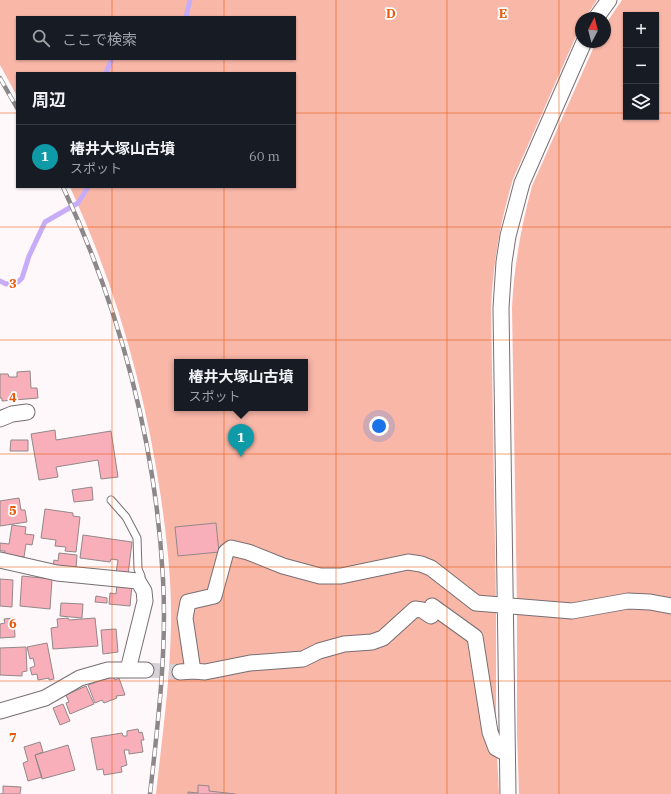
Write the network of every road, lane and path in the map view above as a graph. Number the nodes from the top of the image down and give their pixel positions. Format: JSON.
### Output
{"nodes":[{"id":1,"x":609,"y":0,"type":"edge"},
{"id":2,"x":600,"y":12,"type":"edge"},
{"id":3,"x":581,"y":48,"type":"edge"},
{"id":4,"x":27,"y":412,"type":"dead end"},
{"id":5,"x":0,"y":419,"type":"edge"},
{"id":6,"x":112,"y":500,"type":"dead end"},
{"id":7,"x":0,"y":560,"type":"edge"},
{"id":8,"x":139,"y":584,"type":"junction"},
{"id":9,"x":506,"y":605,"type":"junction"},
{"id":10,"x":671,"y":606,"type":"edge"},
{"id":11,"x":128,"y":670,"type":"junction"},
{"id":12,"x":146,"y":670,"type":"tunnel mouth"},
{"id":13,"x":0,"y":711,"type":"edge"},
{"id":14,"x":507,"y":754,"type":"junction"},
{"id":15,"x":508,"y":794,"type":"edge"}],
"edges":[{"from":1,"to":2,"type":"street"},
{"from":3,"to":9,"type":"street"},
{"from":4,"to":5,"type":"street"},
{"from":6,"to":8,"type":"lane"},
{"from":7,"to":8,"type":"street"},
{"from":8,"to":11,"type":"street"},
{"from":9,"to":10,"type":"street"},
{"from":9,"to":14,"type":"street"},
{"from":9,"to":14,"type":"street"},
{"from":11,"to":12,"type":"street"},
{"from":11,"to":13,"type":"street"},
{"from":14,"to":15,"type":"street"}]}
